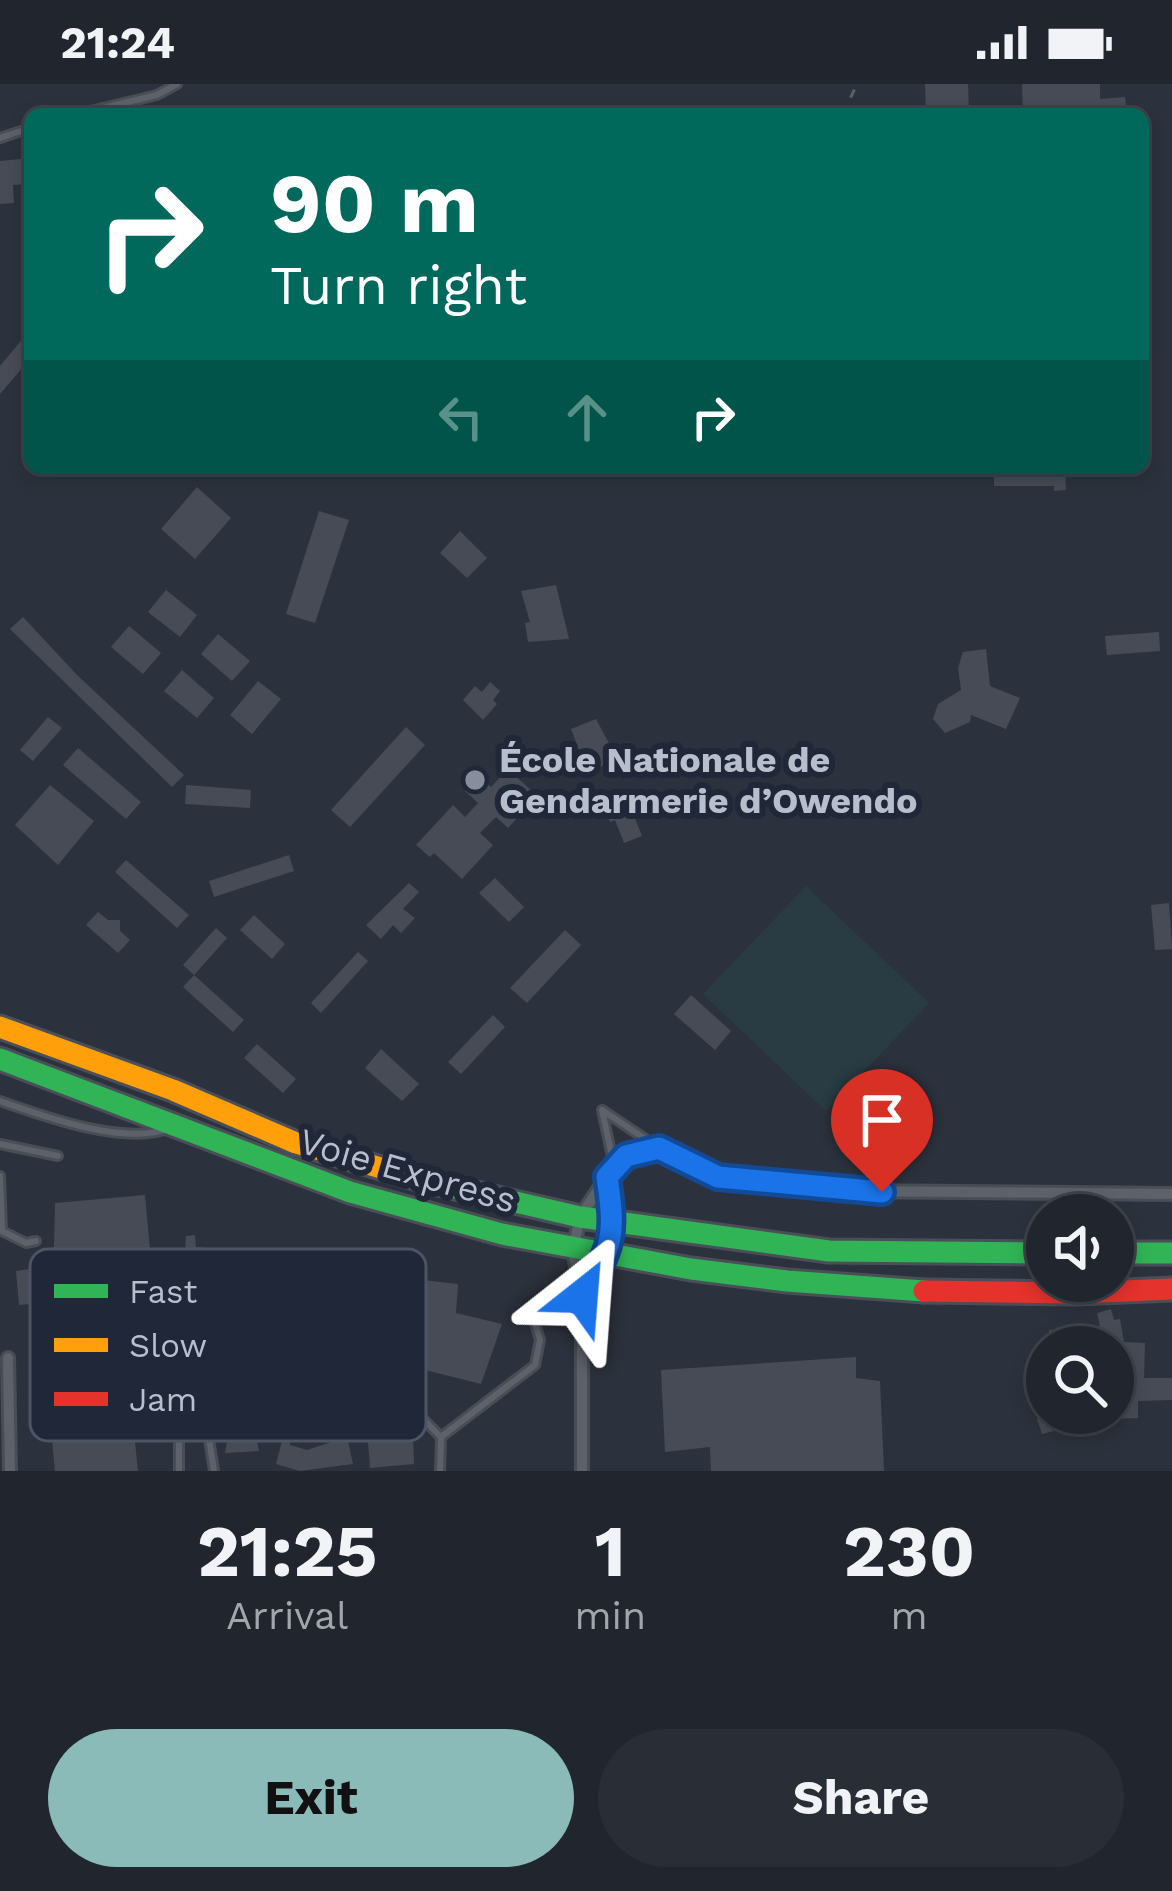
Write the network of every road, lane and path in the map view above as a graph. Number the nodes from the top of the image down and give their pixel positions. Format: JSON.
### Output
{"nodes":[{"id":1,"x":177,"y":84,"type":"edge"},
{"id":2,"x":103,"y":108,"type":"edge"},
{"id":3,"x":0,"y":1027,"type":"edge"},
{"id":4,"x":0,"y":1059,"type":"edge"},
{"id":5,"x":0,"y":1101,"type":"edge"},
{"id":6,"x":177,"y":1125,"type":"junction"},
{"id":7,"x":0,"y":1144,"type":"edge"},
{"id":8,"x":659,"y":1148,"type":"junction"},
{"id":9,"x":58,"y":1156,"type":"dead end"},
{"id":10,"x":610,"y":1172,"type":"junction"},
{"id":11,"x":0,"y":1176,"type":"edge"},
{"id":12,"x":1172,"y":1194,"type":"edge"},
{"id":13,"x":580,"y":1217,"type":"junction"},
{"id":14,"x":614,"y":1222,"type":"junction"},
{"id":15,"x":36,"y":1241,"type":"dead end"},
{"id":16,"x":573,"y":1250,"type":"junction"},
{"id":17,"x":1026,"y":1253,"type":"edge"},
{"id":18,"x":1134,"y":1253,"type":"edge"},
{"id":19,"x":1172,"y":1253,"type":"edge"},
{"id":20,"x":608,"y":1255,"type":"junction"},
{"id":21,"x":1172,"y":1289,"type":"edge"},
{"id":22,"x":582,"y":1296,"type":"junction"},
{"id":23,"x":533,"y":1317,"type":"dead end"},
{"id":24,"x":4,"y":1358,"type":"edge"},
{"id":25,"x":426,"y":1422,"type":"edge"},
{"id":26,"x":441,"y":1437,"type":"junction"},
{"id":27,"x":209,"y":1441,"type":"edge"},
{"id":28,"x":10,"y":1471,"type":"edge"},
{"id":29,"x":214,"y":1471,"type":"edge"},
{"id":30,"x":440,"y":1471,"type":"edge"},
{"id":31,"x":582,"y":1471,"type":"edge"}],
"edges":[{"from":1,"to":2,"type":"lane"},
{"from":3,"to":13,"type":"highway"},
{"from":4,"to":6,"type":"highway","name":"Voie Express"},
{"from":5,"to":6,"type":"lane"},
{"from":6,"to":16,"type":"highway","name":"Voie Express"},
{"from":7,"to":9,"type":"lane"},
{"from":8,"to":10,"type":"street"},
{"from":8,"to":10,"type":"lane"},
{"from":8,"to":12,"type":"street"},
{"from":10,"to":13,"type":"street"},
{"from":10,"to":14,"type":"street"},
{"from":11,"to":15,"type":"lane"},
{"from":13,"to":14,"type":"highway"},
{"from":13,"to":16,"type":"street"},
{"from":14,"to":17,"type":"highway"},
{"from":14,"to":20,"type":"street"},
{"from":16,"to":20,"type":"highway","name":"Voie Express"},
{"from":16,"to":22,"type":"street"},
{"from":18,"to":19,"type":"highway"},
{"from":20,"to":21,"type":"highway","name":"Voie Express"},
{"from":20,"to":22,"type":"street"},
{"from":22,"to":31,"type":"street"},
{"from":23,"to":26,"type":"lane"},
{"from":24,"to":28,"type":"street"},
{"from":25,"to":26,"type":"lane"},
{"from":26,"to":30,"type":"lane"},
{"from":27,"to":29,"type":"lane"}]}
